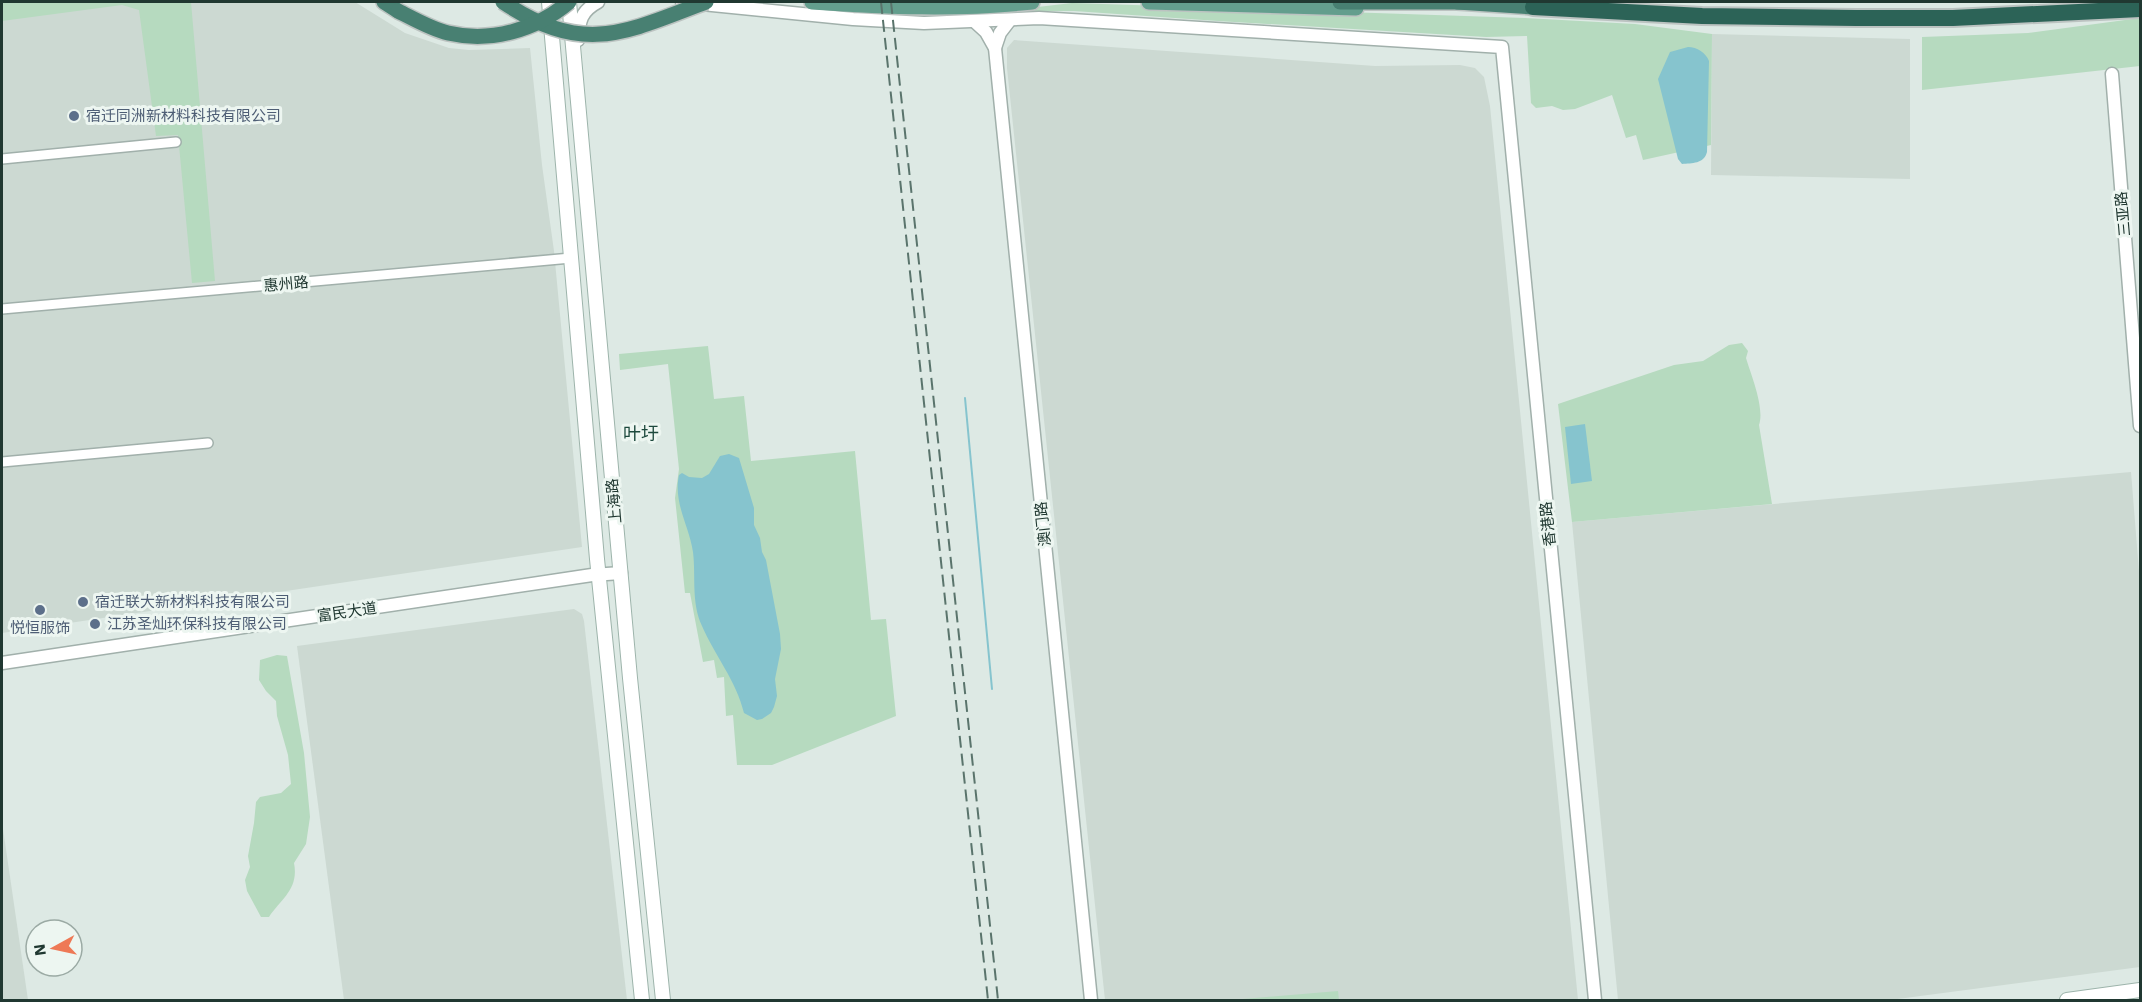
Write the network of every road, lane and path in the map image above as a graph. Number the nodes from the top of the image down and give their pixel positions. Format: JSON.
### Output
{"nodes":[{"id":1,"x":384,"y":2,"type":"edge"},
{"id":2,"x":503,"y":2,"type":"edge"},
{"id":3,"x":541,"y":2,"type":"edge"},
{"id":4,"x":549,"y":2,"type":"edge"},
{"id":5,"x":569,"y":2,"type":"edge"},
{"id":6,"x":598,"y":2,"type":"edge"},
{"id":7,"x":682,"y":2,"type":"edge"},
{"id":8,"x":706,"y":2,"type":"edge"},
{"id":9,"x":812,"y":2,"type":"edge"},
{"id":10,"x":1032,"y":2,"type":"edge"},
{"id":11,"x":1149,"y":2,"type":"edge"},
{"id":12,"x":1340,"y":2,"type":"edge"},
{"id":13,"x":1460,"y":2,"type":"edge"},
{"id":14,"x":1533,"y":7,"type":"joint"},
{"id":15,"x":2140,"y":9,"type":"edge"},
{"id":16,"x":1010,"y":20,"type":"junction"},
{"id":17,"x":974,"y":21,"type":"junction"},
{"id":18,"x":995,"y":48,"type":"junction"},
{"id":19,"x":2112,"y":74,"type":"dead end"},
{"id":20,"x":580,"y":128,"type":"junction"},
{"id":21,"x":560,"y":130,"type":"junction"},
{"id":22,"x":176,"y":142,"type":"dead end"},
{"id":23,"x":2,"y":159,"type":"edge"},
{"id":24,"x":571,"y":258,"type":"junction"},
{"id":25,"x":2,"y":309,"type":"edge"},
{"id":26,"x":2140,"y":426,"type":"edge"},
{"id":27,"x":208,"y":443,"type":"dead end"},
{"id":28,"x":2,"y":462,"type":"edge"},
{"id":29,"x":612,"y":476,"type":"junction"},
{"id":30,"x":590,"y":481,"type":"junction"},
{"id":31,"x":621,"y":573,"type":"junction"},
{"id":32,"x":598,"y":574,"type":"junction"},
{"id":33,"x":2,"y":663,"type":"edge"},
{"id":34,"x":630,"y":678,"type":"junction"},
{"id":35,"x":610,"y":684,"type":"junction"},
{"id":36,"x":2140,"y":990,"type":"edge"},
{"id":37,"x":642,"y":1000,"type":"edge"},
{"id":38,"x":663,"y":1000,"type":"edge"},
{"id":39,"x":1091,"y":1000,"type":"edge"},
{"id":40,"x":1595,"y":1000,"type":"edge"},
{"id":41,"x":2067,"y":1000,"type":"edge"}],
"edges":[{"from":1,"to":5,"type":"highway","bridge":true},
{"from":2,"to":8,"type":"highway","bridge":true},
{"from":3,"to":21,"type":"street"},
{"from":4,"to":21,"type":"main road","name":"上海路"},
{"from":5,"to":20,"type":"main road","name":"上海路"},
{"from":6,"to":20,"type":"street"},
{"from":7,"to":17,"type":"street"},
{"from":9,"to":10,"type":"main road"},
{"from":11,"to":13,"type":"main road"},
{"from":12,"to":13,"type":"highway"},
{"from":13,"to":14,"type":"highway"},
{"from":14,"to":15,"type":"highway"},
{"from":16,"to":17,"type":"street"},
{"from":16,"to":18,"type":"street"},
{"from":16,"to":40,"type":"street","name":"香港路"},
{"from":17,"to":18,"type":"street"},
{"from":18,"to":39,"type":"street","name":"澳门路"},
{"from":19,"to":26,"type":"street","name":"三亚路"},
{"from":20,"to":29,"type":"main road","name":"上海路"},
{"from":21,"to":24,"type":"main road","name":"上海路"},
{"from":22,"to":23,"type":"street"},
{"from":24,"to":25,"type":"street","name":"惠州路"},
{"from":24,"to":30,"type":"main road","name":"上海路"},
{"from":27,"to":28,"type":"street"},
{"from":29,"to":30,"type":"main road"},
{"from":29,"to":31,"type":"main road","name":"上海路"},
{"from":30,"to":32,"type":"main road","name":"上海路"},
{"from":31,"to":32,"type":"street","name":"富民大道"},
{"from":31,"to":34,"type":"main road","name":"上海路"},
{"from":32,"to":33,"type":"street","name":"富民大道"},
{"from":32,"to":35,"type":"main road","name":"上海路"},
{"from":34,"to":35,"type":"main road"},
{"from":34,"to":38,"type":"main road","name":"上海路"},
{"from":35,"to":37,"type":"main road","name":"上海路"},
{"from":36,"to":41,"type":"main road"}]}
